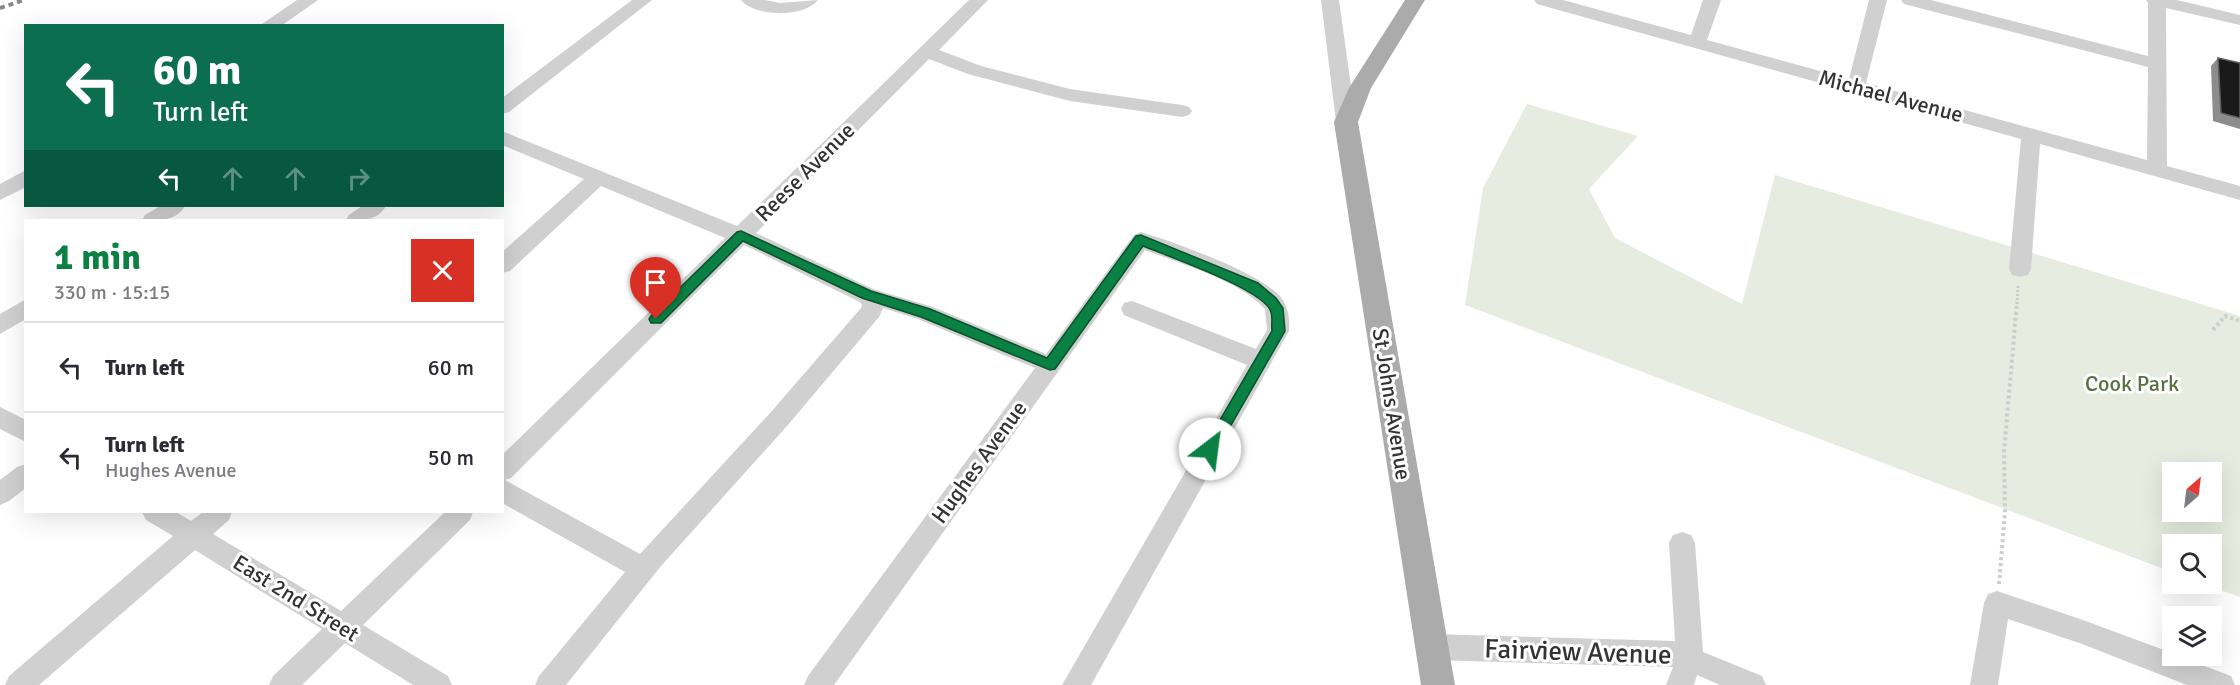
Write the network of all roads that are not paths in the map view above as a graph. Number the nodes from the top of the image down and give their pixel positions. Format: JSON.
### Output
{"nodes":[{"id":1,"x":309,"y":0,"type":"edge"},
{"id":2,"x":644,"y":0,"type":"edge"},
{"id":3,"x":750,"y":0,"type":"edge"},
{"id":4,"x":809,"y":0,"type":"edge"},
{"id":5,"x":979,"y":0,"type":"edge"},
{"id":6,"x":1330,"y":0,"type":"edge"},
{"id":7,"x":1415,"y":0,"type":"edge"},
{"id":8,"x":1543,"y":0,"type":"edge"},
{"id":9,"x":1712,"y":0,"type":"edge"},
{"id":10,"x":1878,"y":0,"type":"edge"},
{"id":11,"x":1910,"y":0,"type":"edge"},
{"id":12,"x":2156,"y":0,"type":"edge"},
{"id":13,"x":2240,"y":20,"type":"edge"},
{"id":14,"x":271,"y":24,"type":"edge"},
{"id":15,"x":1696,"y":43,"type":"junction"},
{"id":16,"x":927,"y":52,"type":"junction"},
{"id":17,"x":2157,"y":64,"type":"junction"},
{"id":18,"x":1856,"y":87,"type":"junction"},
{"id":19,"x":504,"y":106,"type":"edge"},
{"id":20,"x":1182,"y":111,"type":"dead end"},
{"id":21,"x":1346,"y":122,"type":"junction"},
{"id":22,"x":2031,"y":135,"type":"junction"},
{"id":23,"x":504,"y":138,"type":"edge"},
{"id":24,"x":2157,"y":170,"type":"junction"},
{"id":25,"x":599,"y":176,"type":"junction"},
{"id":26,"x":24,"y":178,"type":"edge"},
{"id":27,"x":0,"y":193,"type":"edge"},
{"id":28,"x":2240,"y":193,"type":"edge"},
{"id":29,"x":173,"y":207,"type":"edge"},
{"id":30,"x":375,"y":207,"type":"edge"},
{"id":31,"x":154,"y":219,"type":"edge"},
{"id":32,"x":357,"y":219,"type":"edge"},
{"id":33,"x":741,"y":235,"type":"junction"},
{"id":34,"x":504,"y":263,"type":"edge"},
{"id":35,"x":2020,"y":269,"type":"road end"},
{"id":36,"x":866,"y":295,"type":"junction"},
{"id":37,"x":24,"y":308,"type":"edge"},
{"id":38,"x":1132,"y":309,"type":"dead end"},
{"id":39,"x":0,"y":325,"type":"edge"},
{"id":40,"x":1261,"y":361,"type":"junction"},
{"id":41,"x":1050,"y":365,"type":"junction"},
{"id":42,"x":0,"y":417,"type":"edge"},
{"id":43,"x":24,"y":431,"type":"edge"},
{"id":44,"x":504,"y":469,"type":"edge"},
{"id":45,"x":24,"y":476,"type":"edge"},
{"id":46,"x":504,"y":491,"type":"edge"},
{"id":47,"x":0,"y":494,"type":"edge"},
{"id":48,"x":157,"y":513,"type":"edge"},
{"id":49,"x":219,"y":513,"type":"edge"},
{"id":50,"x":460,"y":513,"type":"edge"},
{"id":51,"x":193,"y":535,"type":"junction"},
{"id":52,"x":1682,"y":543,"type":"dead end"},
{"id":53,"x":644,"y":569,"type":"junction"},
{"id":54,"x":344,"y":627,"type":"junction"},
{"id":55,"x":1433,"y":647,"type":"junction"},
{"id":56,"x":1690,"y":658,"type":"junction"},
{"id":57,"x":19,"y":685,"type":"edge"},
{"id":58,"x":283,"y":685,"type":"edge"},
{"id":59,"x":438,"y":685,"type":"edge"},
{"id":60,"x":549,"y":685,"type":"edge"},
{"id":61,"x":818,"y":685,"type":"edge"},
{"id":62,"x":1077,"y":685,"type":"edge"},
{"id":63,"x":1438,"y":685,"type":"edge"},
{"id":64,"x":1680,"y":685,"type":"edge"},
{"id":65,"x":1752,"y":685,"type":"edge"},
{"id":66,"x":1984,"y":685,"type":"edge"},
{"id":67,"x":2221,"y":685,"type":"edge"}],
"edges":[{"from":1,"to":14,"type":"street"},
{"from":2,"to":19,"type":"street"},
{"from":3,"to":4,"type":"street"},
{"from":5,"to":16,"type":"street","name":"Reese Avenue"},
{"from":6,"to":21,"type":"street"},
{"from":7,"to":21,"type":"main road"},
{"from":8,"to":15,"type":"street","name":"Michael Avenue"},
{"from":9,"to":15,"type":"street"},
{"from":10,"to":18,"type":"street"},
{"from":11,"to":17,"type":"street"},
{"from":12,"to":13,"type":"street"},
{"from":12,"to":17,"type":"street"},
{"from":15,"to":18,"type":"street","name":"Michael Avenue"},
{"from":16,"to":20,"type":"street"},
{"from":16,"to":33,"type":"street","name":"Reese Avenue"},
{"from":17,"to":24,"type":"street"},
{"from":18,"to":22,"type":"street","name":"Michael Avenue"},
{"from":21,"to":55,"type":"main road","name":"St Johns Avenue"},
{"from":22,"to":24,"type":"street","name":"Michael Avenue"},
{"from":22,"to":35,"type":"street"},
{"from":23,"to":25,"type":"street"},
{"from":24,"to":28,"type":"street","name":"Michael Avenue"},
{"from":25,"to":33,"type":"street"},
{"from":25,"to":34,"type":"street"},
{"from":26,"to":27,"type":"street"},
{"from":29,"to":31,"type":"street"},
{"from":30,"to":32,"type":"street"},
{"from":33,"to":36,"type":"street"},
{"from":33,"to":44,"type":"street","name":"Reese Avenue"},
{"from":36,"to":41,"type":"street"},
{"from":36,"to":53,"type":"street"},
{"from":37,"to":39,"type":"street"},
{"from":38,"to":40,"type":"street"},
{"from":40,"to":41,"type":"street","name":"Hughes Avenue"},
{"from":40,"to":62,"type":"street"},
{"from":41,"to":61,"type":"street","name":"Hughes Avenue"},
{"from":42,"to":43,"type":"street"},
{"from":45,"to":47,"type":"street"},
{"from":46,"to":53,"type":"street"},
{"from":48,"to":51,"type":"street","name":"East 2nd Street"},
{"from":49,"to":51,"type":"street"},
{"from":50,"to":54,"type":"street"},
{"from":51,"to":54,"type":"street","name":"East 2nd Street"},
{"from":51,"to":57,"type":"street"},
{"from":52,"to":56,"type":"street"},
{"from":53,"to":60,"type":"street"},
{"from":54,"to":58,"type":"street"},
{"from":54,"to":59,"type":"street","name":"East 2nd Street"},
{"from":55,"to":56,"type":"street","name":"Fairview Avenue"},
{"from":55,"to":63,"type":"main road","name":"St Johns Avenue"},
{"from":56,"to":64,"type":"street"},
{"from":56,"to":65,"type":"street","name":"Fairview Avenue"},
{"from":66,"to":67,"type":"street"}]}
